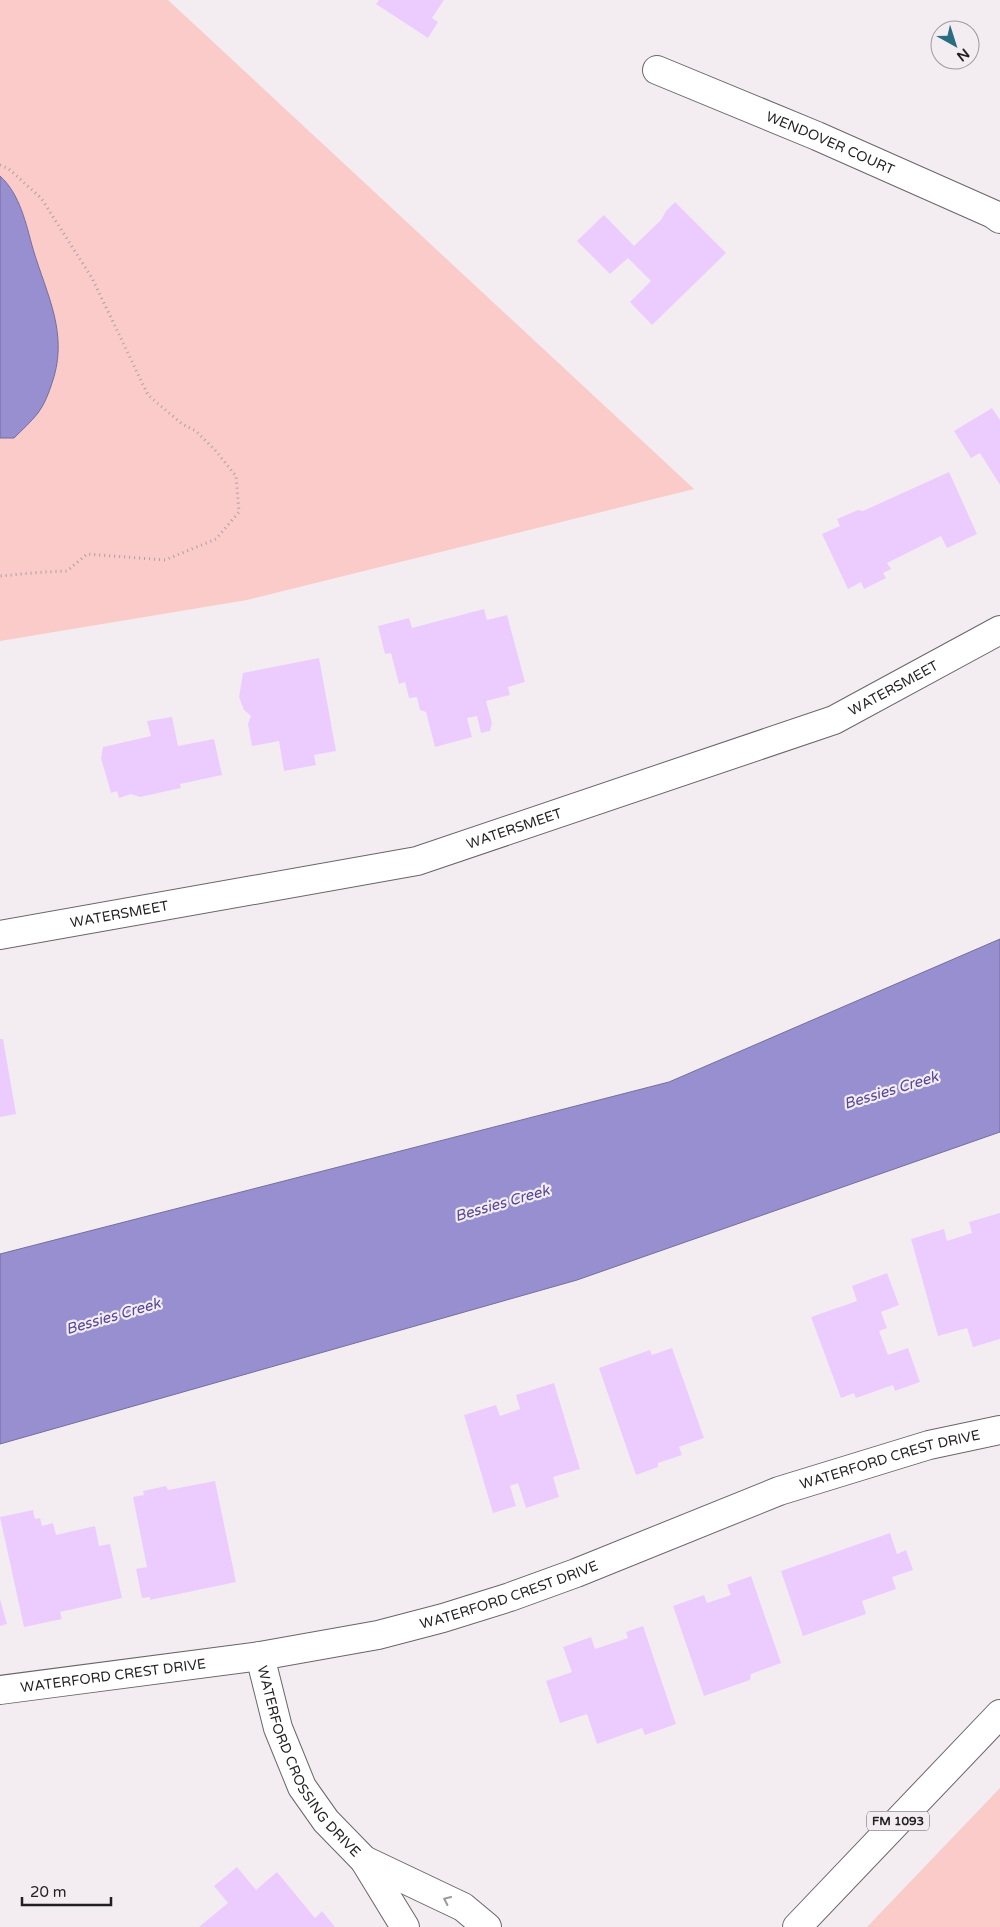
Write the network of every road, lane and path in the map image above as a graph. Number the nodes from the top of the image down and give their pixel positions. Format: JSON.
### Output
{"nodes":[{"id":1,"x":657,"y":70,"type":"dead end"},
{"id":2,"x":0,"y":165,"type":"edge"},
{"id":3,"x":1000,"y":219,"type":"edge"},
{"id":4,"x":0,"y":576,"type":"edge"},
{"id":5,"x":1000,"y":630,"type":"edge"},
{"id":6,"x":0,"y":935,"type":"edge"},
{"id":7,"x":1000,"y":1430,"type":"edge"},
{"id":8,"x":260,"y":1656,"type":"junction"},
{"id":9,"x":0,"y":1690,"type":"edge"},
{"id":10,"x":1000,"y":1714,"type":"edge"},
{"id":11,"x":364,"y":1860,"type":"junction"},
{"id":12,"x":405,"y":1927,"type":"edge"},
{"id":13,"x":487,"y":1927,"type":"edge"},
{"id":14,"x":796,"y":1927,"type":"edge"}],
"edges":[{"from":1,"to":3,"type":"street","name":"WENDOVER COURT"},
{"from":2,"to":4,"type":"path"},
{"from":5,"to":6,"type":"street","name":"WATERSMEET"},
{"from":7,"to":8,"type":"street","name":"WATERFORD CREST DRIVE"},
{"from":8,"to":9,"type":"street","name":"WATERFORD CREST DRIVE"},
{"from":8,"to":11,"type":"street","name":"WATERFORD CROSSING DRIVE"},
{"from":10,"to":14,"type":"street","number":"FM 1093"},
{"from":11,"to":12,"type":"street","name":"WATERFORD CROSSING DRIVE"},
{"from":13,"to":11,"type":"street","name":"WATERFORD CROSSING DRIVE","one_way":true}]}
